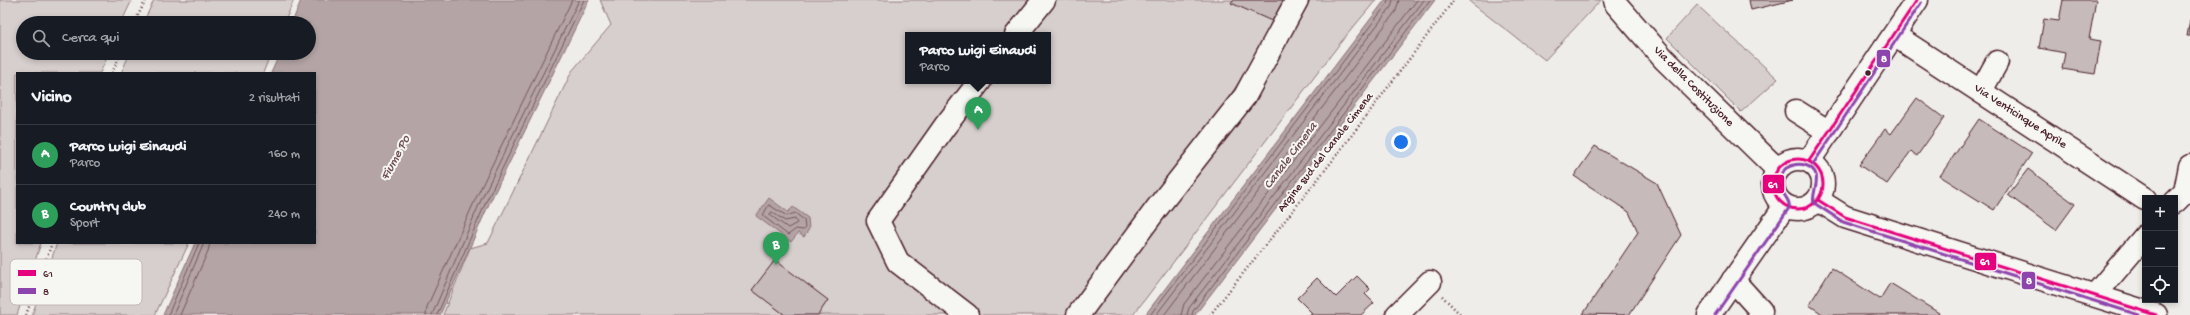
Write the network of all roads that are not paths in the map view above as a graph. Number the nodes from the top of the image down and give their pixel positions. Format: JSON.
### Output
{"nodes":[{"id":1,"x":1044,"y":0,"type":"edge"},
{"id":2,"x":1297,"y":0,"type":"edge"},
{"id":3,"x":1917,"y":0,"type":"edge"},
{"id":4,"x":1617,"y":10,"type":"edge"},
{"id":5,"x":1018,"y":32,"type":"edge"},
{"id":6,"x":1894,"y":35,"type":"junction"},
{"id":7,"x":1997,"y":62,"type":"dead end"},
{"id":8,"x":978,"y":84,"type":"edge"},
{"id":9,"x":1981,"y":92,"type":"junction"},
{"id":10,"x":1796,"y":111,"type":"dead end"},
{"id":11,"x":1828,"y":132,"type":"junction"},
{"id":12,"x":1809,"y":161,"type":"junction"},
{"id":13,"x":2190,"y":166,"type":"edge"},
{"id":14,"x":1778,"y":170,"type":"junction"},
{"id":15,"x":2142,"y":197,"type":"edge"},
{"id":16,"x":2178,"y":199,"type":"edge"},
{"id":17,"x":1818,"y":200,"type":"junction"},
{"id":18,"x":1785,"y":206,"type":"junction"},
{"id":19,"x":2141,"y":247,"type":"edge"},
{"id":20,"x":1734,"y":280,"type":"junction"},
{"id":21,"x":1430,"y":282,"type":"road end"},
{"id":22,"x":2095,"y":296,"type":"junction"},
{"id":23,"x":967,"y":315,"type":"edge"},
{"id":24,"x":1078,"y":315,"type":"edge"},
{"id":25,"x":1396,"y":315,"type":"edge"},
{"id":26,"x":1708,"y":315,"type":"edge"},
{"id":27,"x":1758,"y":315,"type":"edge"},
{"id":28,"x":2156,"y":315,"type":"edge"}],
"edges":[{"from":1,"to":5,"type":"street"},
{"from":2,"to":24,"type":"street"},
{"from":3,"to":6,"type":"street"},
{"from":4,"to":14,"type":"street","name":"Via della Costituzione"},
{"from":6,"to":9,"type":"street","name":"Via Venticinque Aprile"},
{"from":6,"to":11,"type":"street"},
{"from":7,"to":9,"type":"street"},
{"from":8,"to":23,"type":"street"},
{"from":9,"to":15,"type":"street","name":"Via Venticinque Aprile"},
{"from":10,"to":11,"type":"street"},
{"from":11,"to":12,"type":"street"},
{"from":12,"to":14,"type":"street"},
{"from":12,"to":17,"type":"street"},
{"from":13,"to":16,"type":"street"},
{"from":14,"to":18,"type":"street"},
{"from":17,"to":18,"type":"street"},
{"from":17,"to":22,"type":"street"},
{"from":18,"to":20,"type":"street"},
{"from":19,"to":22,"type":"street"},
{"from":20,"to":26,"type":"street"},
{"from":20,"to":27,"type":"street"},
{"from":21,"to":25,"type":"street"},
{"from":22,"to":28,"type":"street"}]}
